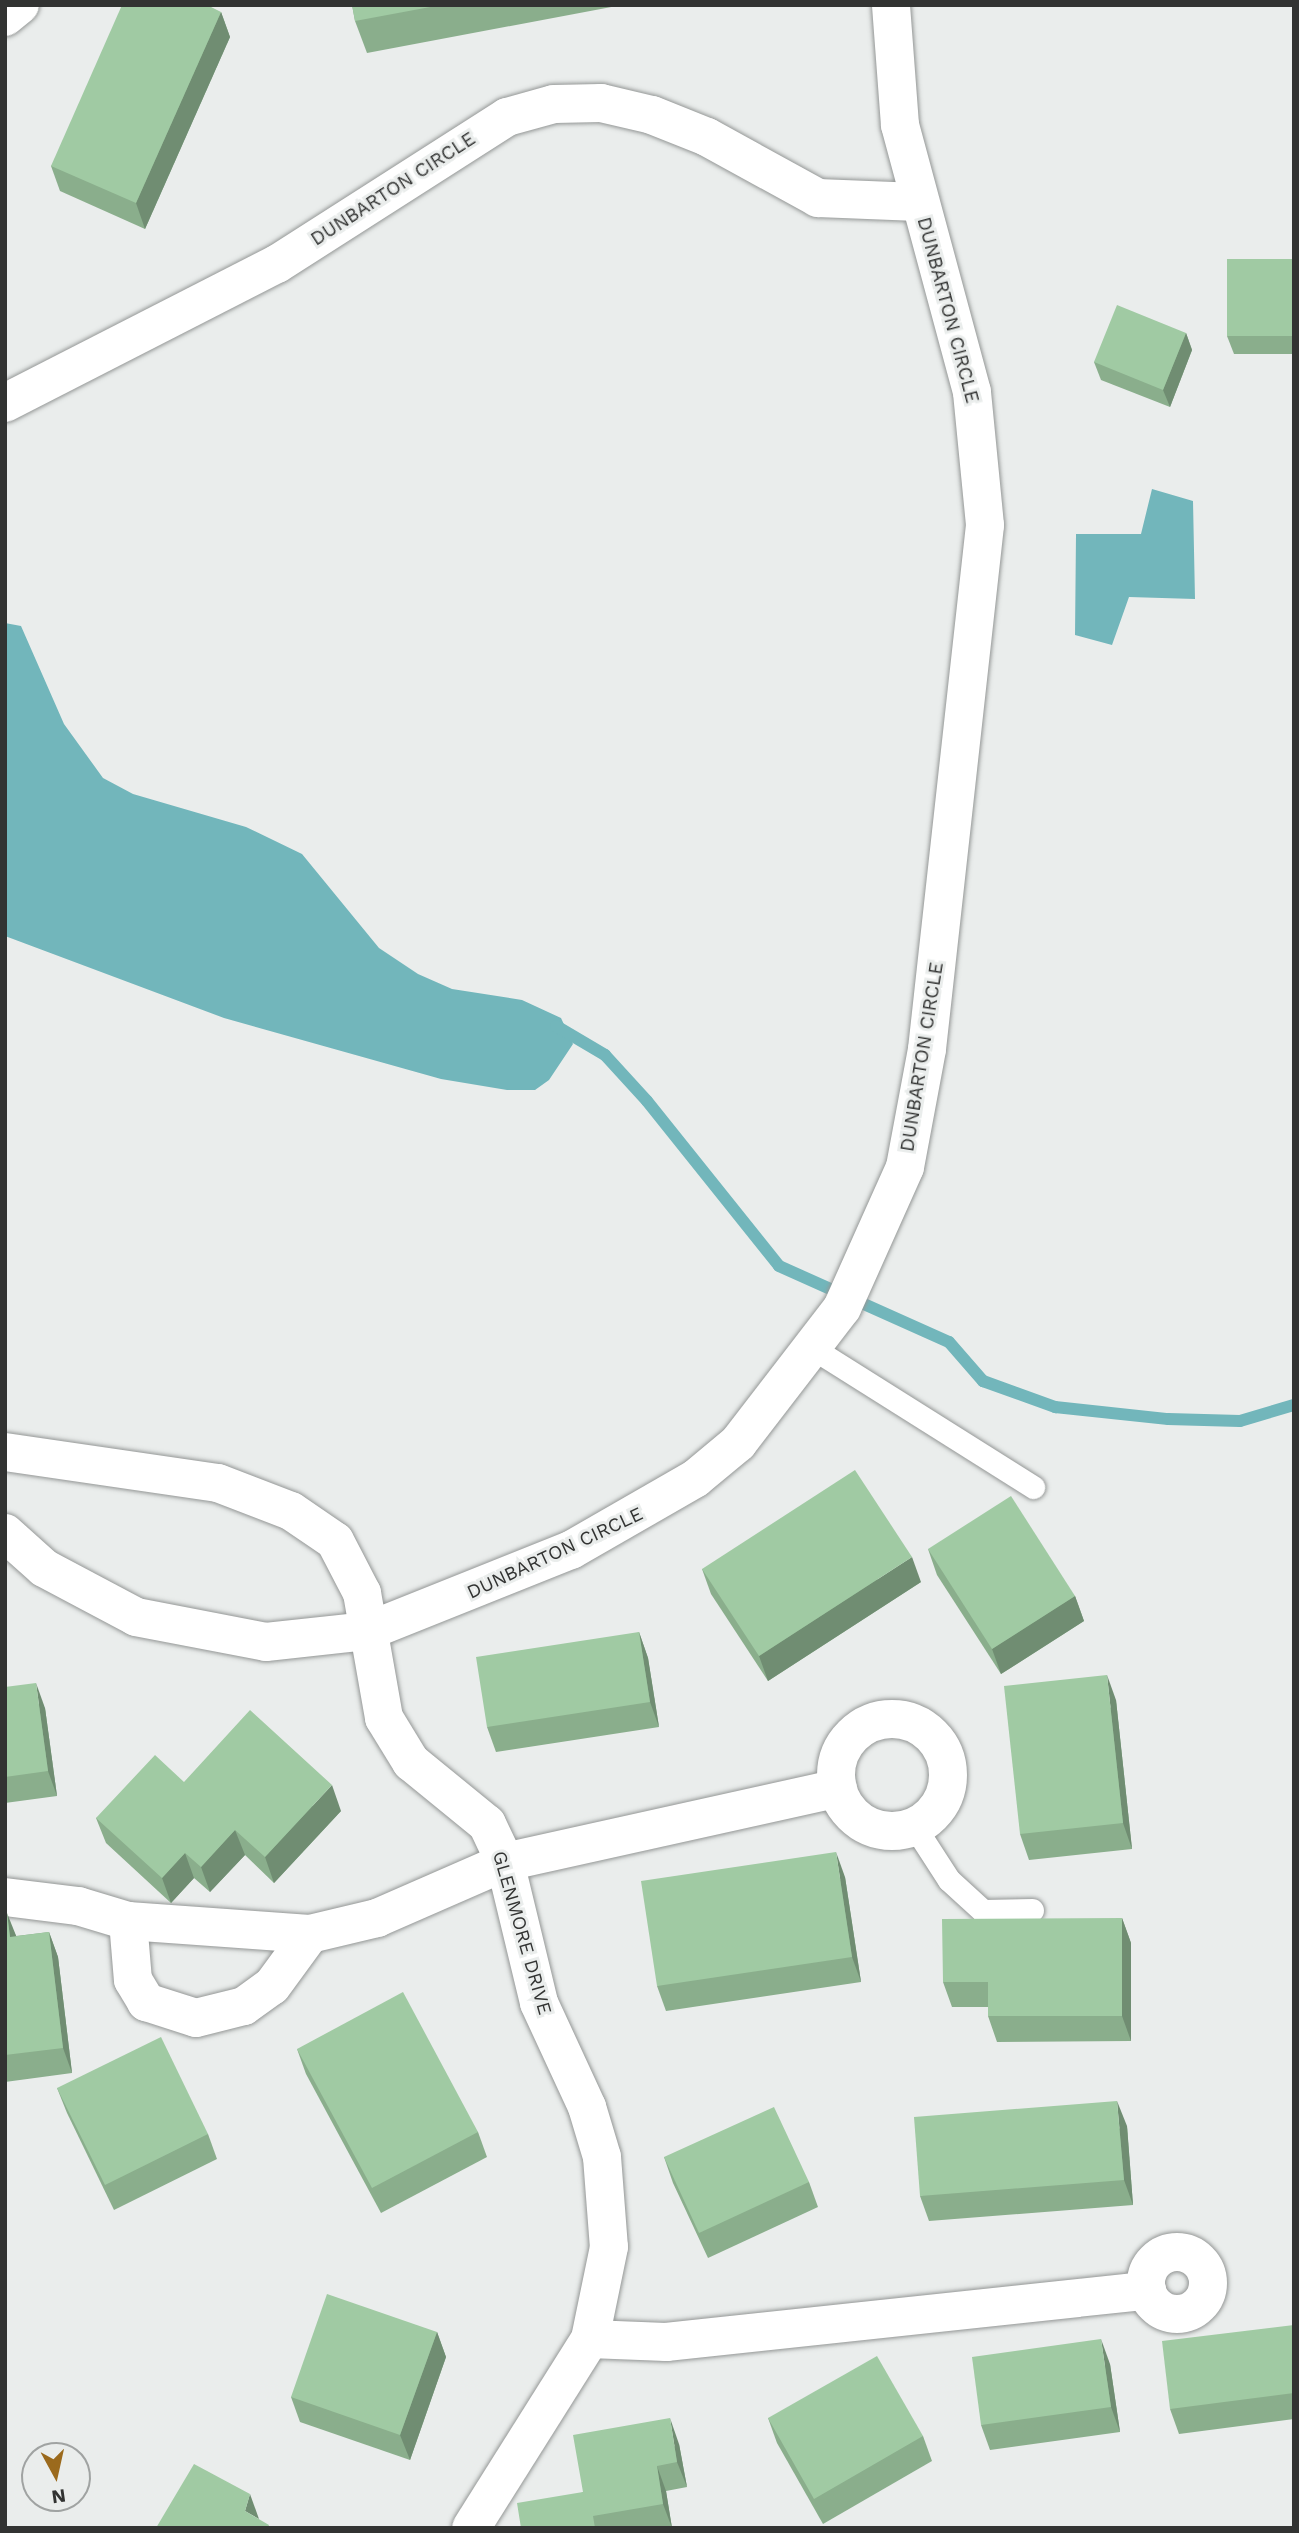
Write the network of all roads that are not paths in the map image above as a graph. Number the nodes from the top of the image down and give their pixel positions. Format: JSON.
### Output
{"nodes":[{"id":1,"x":20,"y":5,"type":"edge"},
{"id":2,"x":891,"y":5,"type":"edge"},
{"id":3,"x":5,"y":17,"type":"edge"},
{"id":4,"x":918,"y":202,"type":"junction"},
{"id":5,"x":5,"y":403,"type":"edge"},
{"id":6,"x":814,"y":1349,"type":"junction"},
{"id":7,"x":5,"y":1452,"type":"edge"},
{"id":8,"x":1033,"y":1487,"type":"dead end"},
{"id":9,"x":5,"y":1533,"type":"edge"},
{"id":10,"x":368,"y":1631,"type":"junction"},
{"id":11,"x":838,"y":1788,"type":"junction"},
{"id":12,"x":914,"y":1826,"type":"junction"},
{"id":13,"x":505,"y":1863,"type":"junction"},
{"id":14,"x":5,"y":1897,"type":"edge"},
{"id":15,"x":1032,"y":1910,"type":"dead end"},
{"id":16,"x":128,"y":1921,"type":"junction"},
{"id":17,"x":310,"y":1934,"type":"junction"},
{"id":18,"x":1147,"y":2291,"type":"dead end"},
{"id":19,"x":590,"y":2339,"type":"junction"},
{"id":20,"x":471,"y":2528,"type":"edge"}],
"edges":[{"from":1,"to":3,"type":"street"},
{"from":2,"to":4,"type":"street","name":"DUNBARTON CIRCLE"},
{"from":4,"to":5,"type":"street","name":"DUNBARTON CIRCLE"},
{"from":4,"to":6,"type":"street","name":"DUNBARTON CIRCLE"},
{"from":6,"to":8,"type":"lane"},
{"from":6,"to":10,"type":"street","name":"DUNBARTON CIRCLE"},
{"from":7,"to":10,"type":"street","name":"GLENMORE DRIVE"},
{"from":9,"to":10,"type":"street","name":"DUNBARTON CIRCLE"},
{"from":10,"to":13,"type":"street","name":"GLENMORE DRIVE"},
{"from":11,"to":12,"type":"street"},
{"from":11,"to":12,"type":"street"},
{"from":11,"to":13,"type":"street"},
{"from":12,"to":15,"type":"lane"},
{"from":13,"to":17,"type":"street"},
{"from":13,"to":19,"type":"street","name":"GLENMORE DRIVE"},
{"from":14,"to":16,"type":"street"},
{"from":16,"to":17,"type":"street"},
{"from":16,"to":17,"type":"street"},
{"from":18,"to":19,"type":"street"},
{"from":19,"to":20,"type":"street","name":"GLENMORE DRIVE"}]}
